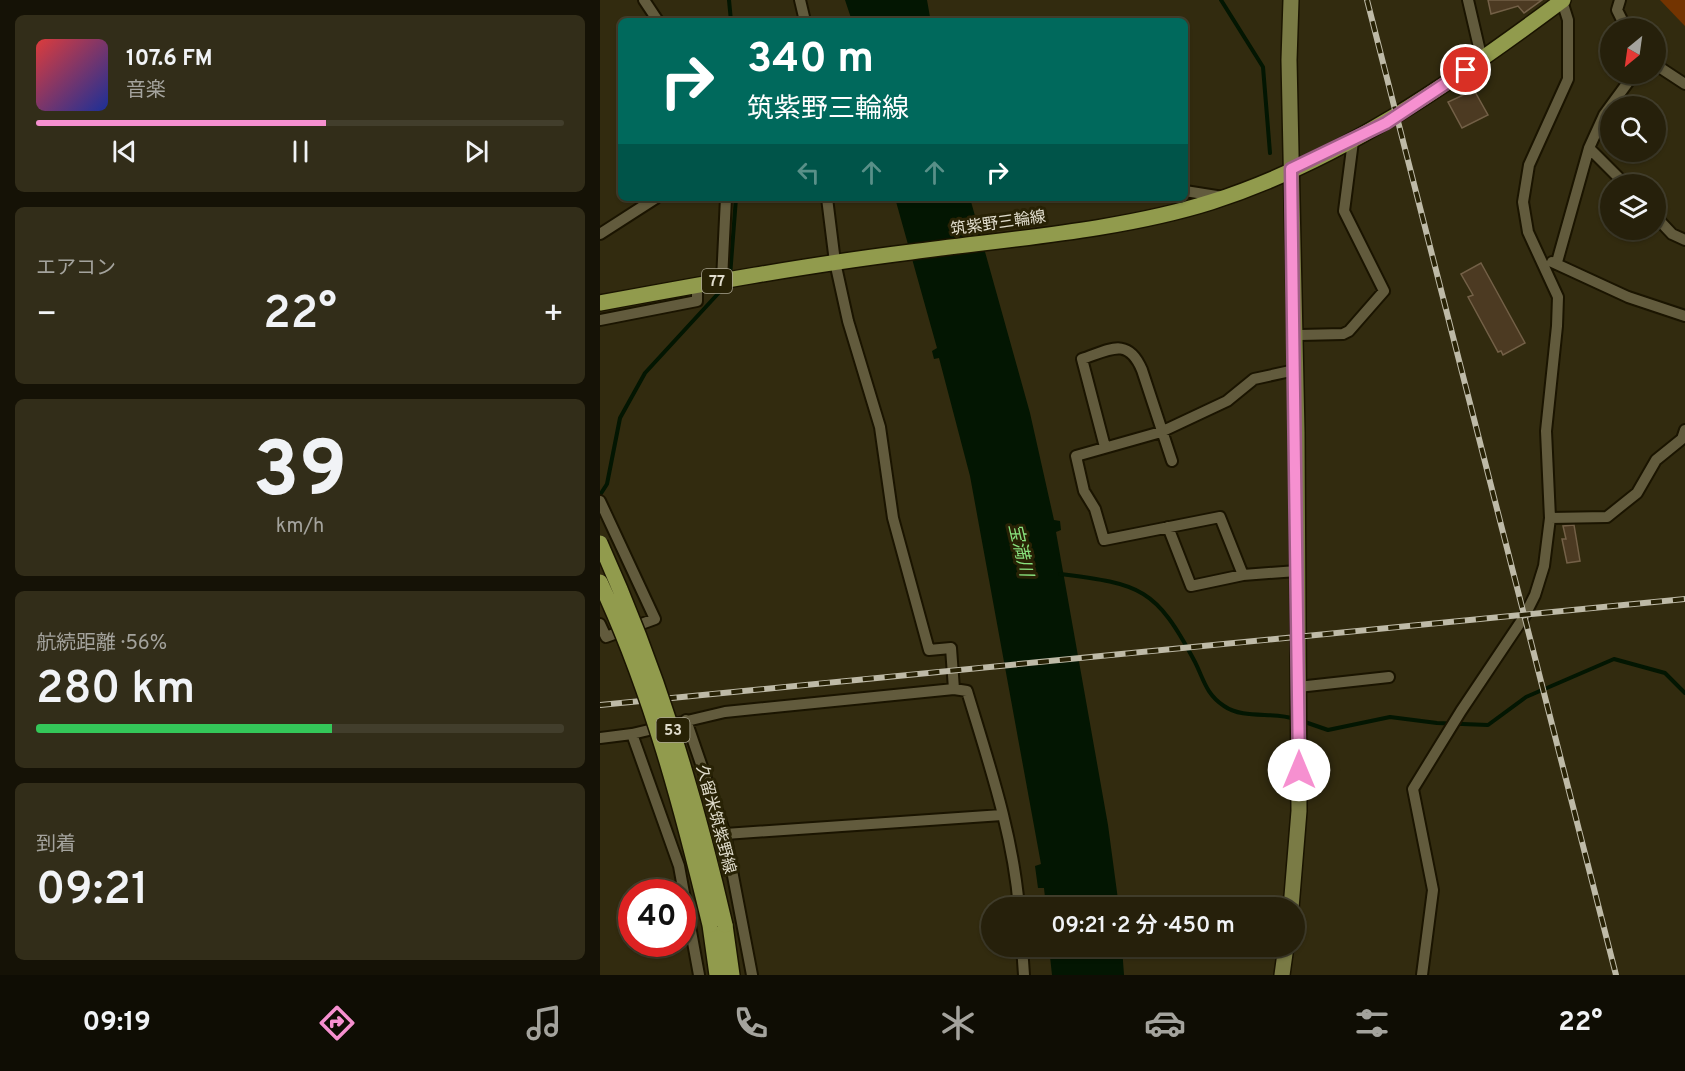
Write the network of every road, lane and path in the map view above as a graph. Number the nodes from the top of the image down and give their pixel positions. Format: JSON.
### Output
{"nodes":[{"id":1,"x":644,"y":0,"type":"edge"},
{"id":2,"x":800,"y":0,"type":"edge"},
{"id":3,"x":1291,"y":0,"type":"edge"},
{"id":4,"x":1468,"y":0,"type":"edge"},
{"id":5,"x":1620,"y":0,"type":"edge"},
{"id":6,"x":1562,"y":1,"type":"edge"},
{"id":7,"x":656,"y":18,"type":"edge"},
{"id":8,"x":805,"y":18,"type":"edge"},
{"id":9,"x":1621,"y":18,"type":"edge"},
{"id":10,"x":1482,"y":60,"type":"junction"},
{"id":11,"x":1666,"y":72,"type":"edge"},
{"id":12,"x":1627,"y":84,"type":"edge"},
{"id":13,"x":1685,"y":84,"type":"edge"},
{"id":14,"x":1353,"y":141,"type":"junction"},
{"id":15,"x":1589,"y":148,"type":"junction"},
{"id":16,"x":1291,"y":169,"type":"junction"},
{"id":17,"x":1615,"y":174,"type":"edge"},
{"id":18,"x":1188,"y":191,"type":"edge"},
{"id":19,"x":1223,"y":197,"type":"junction"},
{"id":20,"x":651,"y":201,"type":"edge"},
{"id":21,"x":726,"y":201,"type":"edge"},
{"id":22,"x":827,"y":201,"type":"edge"},
{"id":23,"x":1666,"y":228,"type":"edge"},
{"id":24,"x":600,"y":234,"type":"edge"},
{"id":25,"x":1685,"y":240,"type":"edge"},
{"id":26,"x":835,"y":262,"type":"junction"},
{"id":27,"x":1557,"y":262,"type":"junction"},
{"id":28,"x":1543,"y":263,"type":"junction"},
{"id":29,"x":722,"y":280,"type":"junction"},
{"id":30,"x":697,"y":285,"type":"junction"},
{"id":31,"x":600,"y":303,"type":"edge"},
{"id":32,"x":1685,"y":316,"type":"edge"},
{"id":33,"x":600,"y":320,"type":"edge"},
{"id":34,"x":1300,"y":335,"type":"dead end"},
{"id":35,"x":1295,"y":370,"type":"junction"},
{"id":36,"x":1685,"y":430,"type":"edge"},
{"id":37,"x":1161,"y":432,"type":"junction"},
{"id":38,"x":1105,"y":447,"type":"junction"},
{"id":39,"x":1172,"y":461,"type":"dead end"},
{"id":40,"x":600,"y":501,"type":"edge"},
{"id":41,"x":1550,"y":518,"type":"junction"},
{"id":42,"x":1168,"y":527,"type":"junction"},
{"id":43,"x":600,"y":543,"type":"edge"},
{"id":44,"x":1297,"y":571,"type":"junction"},
{"id":45,"x":1243,"y":575,"type":"junction"},
{"id":46,"x":600,"y":582,"type":"edge"},
{"id":47,"x":600,"y":624,"type":"edge"},
{"id":48,"x":1389,"y":677,"type":"dead end"},
{"id":49,"x":1298,"y":687,"type":"junction"},
{"id":50,"x":954,"y":689,"type":"junction"},
{"id":51,"x":686,"y":720,"type":"junction"},
{"id":52,"x":632,"y":734,"type":"junction"},
{"id":53,"x":600,"y":738,"type":"edge"},
{"id":54,"x":1002,"y":815,"type":"junction"},
{"id":55,"x":725,"y":834,"type":"junction"},
{"id":56,"x":1017,"y":897,"type":"edge"},
{"id":57,"x":1292,"y":897,"type":"edge"},
{"id":58,"x":718,"y":925,"type":"junction"},
{"id":59,"x":1023,"y":957,"type":"edge"},
{"id":60,"x":1284,"y":957,"type":"edge"},
{"id":61,"x":699,"y":975,"type":"edge"},
{"id":62,"x":717,"y":975,"type":"edge"},
{"id":63,"x":732,"y":975,"type":"edge"},
{"id":64,"x":752,"y":975,"type":"edge"},
{"id":65,"x":1024,"y":975,"type":"edge"},
{"id":66,"x":1282,"y":975,"type":"edge"},
{"id":67,"x":1422,"y":975,"type":"edge"}],
"edges":[{"from":1,"to":7,"type":"street"},
{"from":2,"to":8,"type":"street"},
{"from":3,"to":16,"type":"street"},
{"from":4,"to":10,"type":"street"},
{"from":5,"to":9,"type":"street"},
{"from":6,"to":10,"type":"main road","name":"筑紫野三輪線","number":"77"},
{"from":6,"to":28,"type":"street"},
{"from":10,"to":14,"type":"main road","name":"筑紫野三輪線","number":"77"},
{"from":11,"to":13,"type":"street"},
{"from":12,"to":15,"type":"street"},
{"from":14,"to":16,"type":"main road","name":"筑紫野三輪線","number":"77"},
{"from":14,"to":34,"type":"street"},
{"from":15,"to":17,"type":"street"},
{"from":15,"to":27,"type":"street"},
{"from":16,"to":19,"type":"main road","name":"筑紫野三輪線","number":"77"},
{"from":16,"to":35,"type":"street"},
{"from":18,"to":19,"type":"street"},
{"from":19,"to":26,"type":"main road","name":"筑紫野三輪線","number":"77"},
{"from":20,"to":24,"type":"street"},
{"from":21,"to":29,"type":"street"},
{"from":22,"to":26,"type":"street"},
{"from":23,"to":25,"type":"street"},
{"from":26,"to":29,"type":"main road","name":"筑紫野三輪線","number":"77"},
{"from":26,"to":50,"type":"street"},
{"from":27,"to":28,"type":"street"},
{"from":27,"to":32,"type":"street"},
{"from":28,"to":41,"type":"street"},
{"from":29,"to":30,"type":"main road","name":"筑紫野三輪線","number":"77"},
{"from":30,"to":31,"type":"main road","name":"筑紫野三輪線","number":"77"},
{"from":30,"to":33,"type":"street"},
{"from":35,"to":37,"type":"street"},
{"from":35,"to":44,"type":"street"},
{"from":36,"to":41,"type":"street"},
{"from":37,"to":38,"type":"street"},
{"from":37,"to":38,"type":"street"},
{"from":37,"to":39,"type":"street"},
{"from":38,"to":42,"type":"street"},
{"from":40,"to":47,"type":"street"},
{"from":41,"to":67,"type":"street"},
{"from":42,"to":45,"type":"street"},
{"from":42,"to":45,"type":"street"},
{"from":43,"to":58,"type":"main road","name":"久留米筑紫野線","number":"53","bridge":true},
{"from":44,"to":45,"type":"street"},
{"from":44,"to":49,"type":"street"},
{"from":46,"to":58,"type":"main road","name":"久留米筑紫野線","number":"53","bridge":true},
{"from":48,"to":49,"type":"street"},
{"from":49,"to":57,"type":"street"},
{"from":50,"to":51,"type":"street"},
{"from":50,"to":54,"type":"street"},
{"from":51,"to":52,"type":"street"},
{"from":51,"to":55,"type":"street"},
{"from":52,"to":53,"type":"street"},
{"from":52,"to":61,"type":"street"},
{"from":54,"to":55,"type":"street"},
{"from":54,"to":56,"type":"street"},
{"from":55,"to":64,"type":"street"},
{"from":58,"to":62,"type":"main road","name":"久留米筑紫野線","number":"53"},
{"from":58,"to":63,"type":"main road","name":"久留米筑紫野線","number":"53"},
{"from":59,"to":65,"type":"street"},
{"from":60,"to":66,"type":"street"}]}
